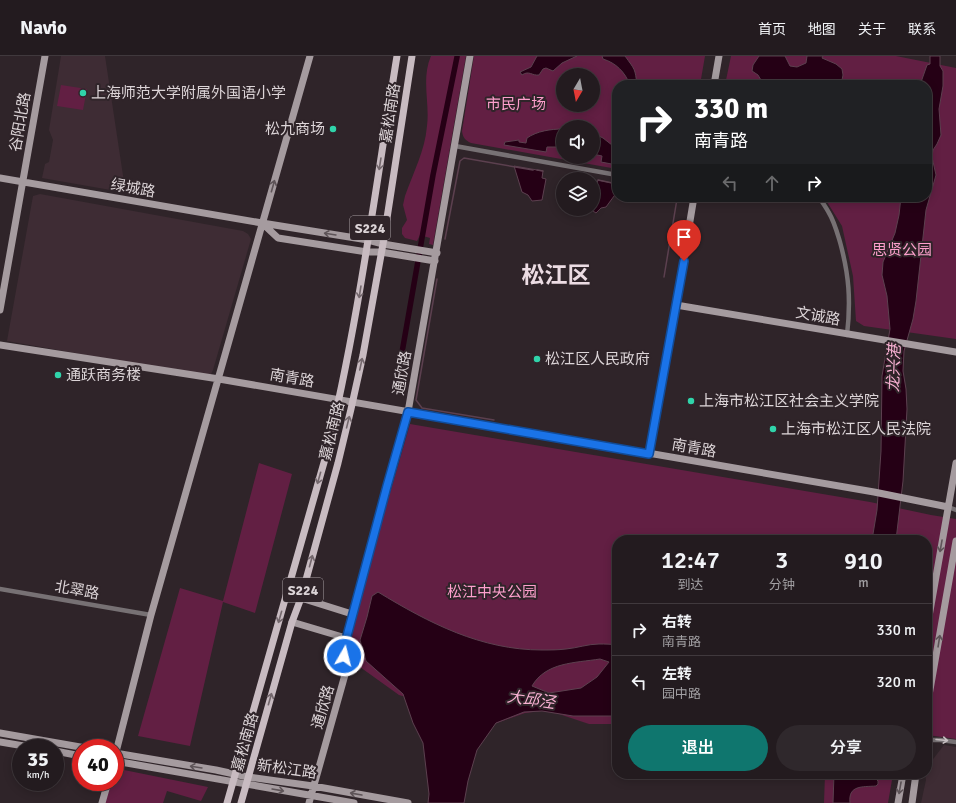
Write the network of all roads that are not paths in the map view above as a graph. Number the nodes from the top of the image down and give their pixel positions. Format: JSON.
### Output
{"nodes":[{"id":1,"x":45,"y":56,"type":"edge"},
{"id":2,"x":310,"y":56,"type":"edge"},
{"id":3,"x":397,"y":56,"type":"edge"},
{"id":4,"x":412,"y":56,"type":"edge"},
{"id":5,"x":470,"y":56,"type":"edge"},
{"id":6,"x":719,"y":56,"type":"edge"},
{"id":7,"x":715,"y":80,"type":"edge"},
{"id":8,"x":455,"y":146,"type":"junction"},
{"id":9,"x":612,"y":174,"type":"edge"},
{"id":10,"x":0,"y":178,"type":"edge"},
{"id":11,"x":23,"y":182,"type":"junction"},
{"id":12,"x":693,"y":202,"type":"edge"},
{"id":13,"x":822,"y":202,"type":"edge"},
{"id":14,"x":262,"y":223,"type":"junction"},
{"id":15,"x":368,"y":240,"type":"junction"},
{"id":16,"x":383,"y":244,"type":"junction"},
{"id":17,"x":366,"y":252,"type":"junction"},
{"id":18,"x":381,"y":252,"type":"junction"},
{"id":19,"x":434,"y":253,"type":"junction"},
{"id":20,"x":432,"y":261,"type":"junction"},
{"id":21,"x":676,"y":305,"type":"junction"},
{"id":22,"x":0,"y":310,"type":"edge"},
{"id":23,"x":847,"y":334,"type":"junction"},
{"id":24,"x":0,"y":345,"type":"edge"},
{"id":25,"x":956,"y":352,"type":"edge"},
{"id":26,"x":218,"y":379,"type":"junction"},
{"id":27,"x":339,"y":400,"type":"junction"},
{"id":28,"x":353,"y":402,"type":"junction"},
{"id":29,"x":408,"y":412,"type":"junction"},
{"id":30,"x":649,"y":454,"type":"junction"},
{"id":31,"x":956,"y":463,"type":"edge"},
{"id":32,"x":948,"y":507,"type":"junction"},
{"id":33,"x":956,"y":510,"type":"edge"},
{"id":34,"x":956,"y":541,"type":"edge"},
{"id":35,"x":0,"y":589,"type":"edge"},
{"id":36,"x":301,"y":598,"type":"junction"},
{"id":37,"x":932,"y":599,"type":"edge"},
{"id":38,"x":352,"y":614,"type":"junction"},
{"id":39,"x":151,"y":615,"type":"junction"},
{"id":40,"x":292,"y":622,"type":"junction"},
{"id":41,"x":346,"y":638,"type":"junction"},
{"id":42,"x":932,"y":678,"type":"edge"},
{"id":43,"x":0,"y":733,"type":"edge"},
{"id":44,"x":119,"y":739,"type":"edge"},
{"id":45,"x":932,"y":740,"type":"edge"},
{"id":46,"x":0,"y":742,"type":"edge"},
{"id":47,"x":956,"y":742,"type":"edge"},
{"id":48,"x":12,"y":744,"type":"edge"},
{"id":49,"x":72,"y":746,"type":"edge"},
{"id":50,"x":124,"y":755,"type":"edge"},
{"id":51,"x":124,"y":763,"type":"edge"},
{"id":52,"x":234,"y":774,"type":"junction"},
{"id":53,"x":248,"y":777,"type":"junction"},
{"id":54,"x":902,"y":779,"type":"edge"},
{"id":55,"x":915,"y":779,"type":"edge"},
{"id":56,"x":232,"y":782,"type":"junction"},
{"id":57,"x":246,"y":785,"type":"junction"},
{"id":58,"x":314,"y":786,"type":"junction"},
{"id":59,"x":105,"y":791,"type":"edge"},
{"id":60,"x":310,"y":799,"type":"edge"},
{"id":61,"x":102,"y":803,"type":"edge"},
{"id":62,"x":226,"y":803,"type":"edge"},
{"id":63,"x":241,"y":803,"type":"edge"},
{"id":64,"x":354,"y":803,"type":"edge"},
{"id":65,"x":408,"y":803,"type":"edge"},
{"id":66,"x":898,"y":803,"type":"edge"},
{"id":67,"x":912,"y":803,"type":"edge"}],
"edges":[{"from":1,"to":11,"type":"street","name":"谷阳北路"},
{"from":14,"to":2,"type":"street","one_way":true},
{"from":3,"to":15,"type":"main road","name":"嘉松南路","number":"S224","one_way":true},
{"from":4,"to":16,"type":"main road","name":"嘉松南路","number":"S224"},
{"from":5,"to":8,"type":"street","name":"通欣路"},
{"from":6,"to":7,"type":"street"},
{"from":8,"to":9,"type":"street"},
{"from":8,"to":19,"type":"street","name":"通欣路"},
{"from":10,"to":11,"type":"street","name":"绿城路"},
{"from":11,"to":14,"type":"street","name":"绿城路"},
{"from":11,"to":22,"type":"street","name":"谷阳北路"},
{"from":12,"to":21,"type":"street"},
{"from":13,"to":23,"type":"street"},
{"from":15,"to":14,"type":"street","name":"绿城路","one_way":true},
{"from":14,"to":17,"type":"street"},
{"from":14,"to":26,"type":"street"},
{"from":15,"to":16,"type":"street","name":"绿城路"},
{"from":15,"to":17,"type":"main road","name":"嘉松南路","number":"S224"},
{"from":16,"to":18,"type":"main road","name":"嘉松南路","number":"S224"},
{"from":16,"to":19,"type":"street","name":"绿城路"},
{"from":17,"to":18,"type":"street"},
{"from":17,"to":27,"type":"main road","name":"嘉松南路","number":"S224","one_way":true},
{"from":18,"to":20,"type":"street"},
{"from":28,"to":18,"type":"main road","name":"嘉松南路","number":"S224","one_way":true},
{"from":19,"to":20,"type":"street","name":"通欣路"},
{"from":20,"to":29,"type":"street","name":"通欣路"},
{"from":21,"to":23,"type":"street","name":"文诚路"},
{"from":21,"to":30,"type":"street"},
{"from":23,"to":25,"type":"street","name":"文诚路"},
{"from":24,"to":26,"type":"street","name":"南青路"},
{"from":26,"to":27,"type":"street","name":"南青路"},
{"from":26,"to":39,"type":"street"},
{"from":27,"to":28,"type":"street","name":"南青路"},
{"from":27,"to":52,"type":"main road","name":"嘉松南路","number":"S224","one_way":true},
{"from":28,"to":29,"type":"street","name":"南青路"},
{"from":36,"to":28,"type":"main road","name":"嘉松南路","number":"S224","one_way":true},
{"from":29,"to":30,"type":"street","name":"南青路"},
{"from":29,"to":38,"type":"street","name":"通欣路"},
{"from":30,"to":32,"type":"street","name":"南青路"},
{"from":31,"to":32,"type":"street"},
{"from":32,"to":33,"type":"street","name":"南青路"},
{"from":32,"to":37,"type":"street","one_way":true},
{"from":42,"to":34,"type":"street","one_way":true},
{"from":35,"to":39,"type":"street","name":"北翠路"},
{"from":36,"to":38,"type":"street"},
{"from":36,"to":40,"type":"main road","name":"嘉松南路","number":"S224"},
{"from":38,"to":41,"type":"street","name":"通欣路"},
{"from":39,"to":44,"type":"street"},
{"from":40,"to":41,"type":"street"},
{"from":53,"to":40,"type":"main road","name":"嘉松南路","number":"S224","one_way":true},
{"from":41,"to":58,"type":"street","name":"通欣路"},
{"from":43,"to":49,"type":"street"},
{"from":45,"to":47,"type":"street","one_way":true},
{"from":46,"to":48,"type":"street"},
{"from":52,"to":50,"type":"street","name":"新松江路","one_way":true},
{"from":51,"to":56,"type":"street","name":"新松江路"},
{"from":52,"to":53,"type":"street","name":"新松江路"},
{"from":52,"to":56,"type":"main road","name":"嘉松南路","number":"S224"},
{"from":53,"to":57,"type":"main road","name":"嘉松南路","number":"S224"},
{"from":53,"to":58,"type":"street","name":"新松江路"},
{"from":54,"to":66,"type":"street","one_way":true},
{"from":55,"to":67,"type":"street"},
{"from":56,"to":57,"type":"street","name":"新松江路"},
{"from":56,"to":62,"type":"main road","name":"嘉松南路","number":"S224"},
{"from":57,"to":60,"type":"street","name":"新松江路","one_way":true},
{"from":57,"to":63,"type":"main road","name":"嘉松南路","number":"S224"},
{"from":58,"to":60,"type":"street","name":"通欣路"},
{"from":65,"to":58,"type":"street","name":"新松江路","one_way":true},
{"from":59,"to":61,"type":"street"},
{"from":60,"to":64,"type":"street","name":"新松江路"}]}
